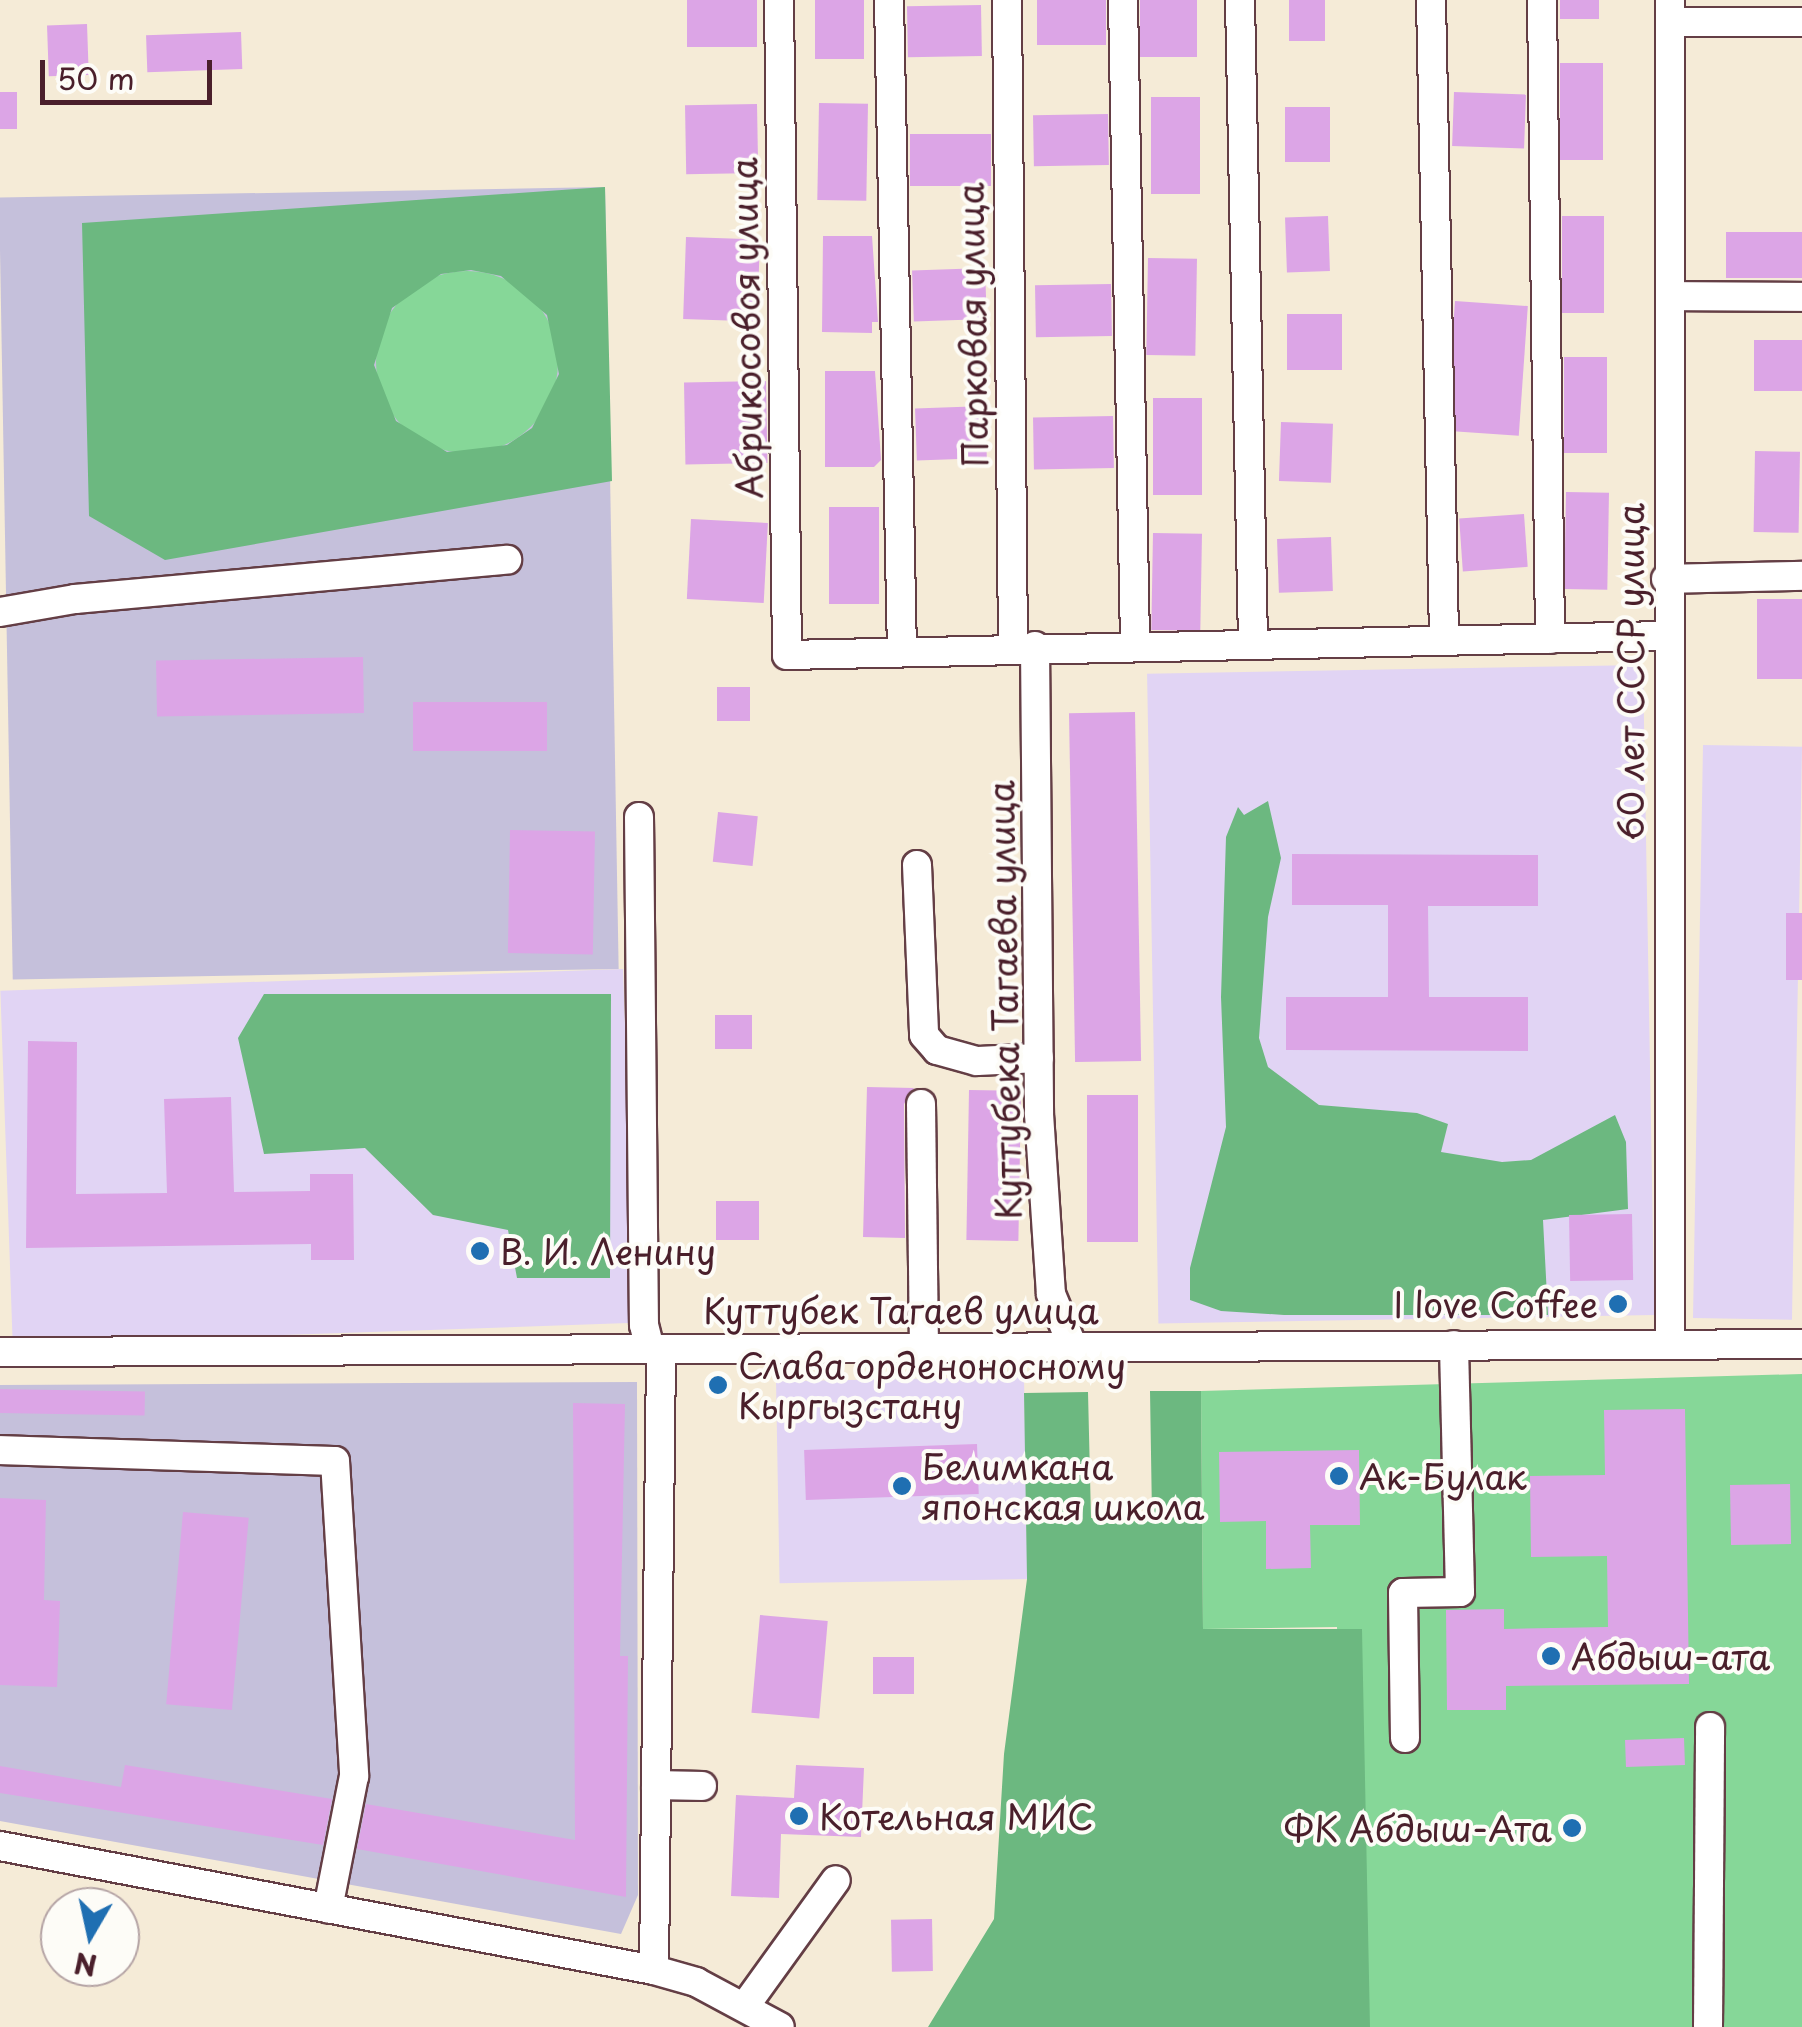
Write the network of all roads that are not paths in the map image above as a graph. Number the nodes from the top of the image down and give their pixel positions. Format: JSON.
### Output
{"nodes":[{"id":1,"x":780,"y":0,"type":"edge"},
{"id":2,"x":888,"y":0,"type":"edge"},
{"id":3,"x":1006,"y":0,"type":"edge"},
{"id":4,"x":1123,"y":0,"type":"edge"},
{"id":5,"x":1240,"y":0,"type":"edge"},
{"id":6,"x":1431,"y":0,"type":"edge"},
{"id":7,"x":1542,"y":0,"type":"edge"},
{"id":8,"x":1671,"y":11,"type":"edge"},
{"id":9,"x":1802,"y":22,"type":"edge"},
{"id":10,"x":1670,"y":296,"type":"junction"},
{"id":11,"x":1802,"y":297,"type":"edge"},
{"id":12,"x":507,"y":560,"type":"dead end"},
{"id":13,"x":1802,"y":576,"type":"edge"},
{"id":14,"x":1666,"y":579,"type":"junction"},
{"id":15,"x":0,"y":612,"type":"edge"},
{"id":16,"x":1666,"y":636,"type":"junction"},
{"id":17,"x":1550,"y":638,"type":"junction"},
{"id":18,"x":1444,"y":639,"type":"junction"},
{"id":19,"x":1253,"y":642,"type":"junction"},
{"id":20,"x":1135,"y":644,"type":"junction"},
{"id":21,"x":1024,"y":647,"type":"junction"},
{"id":22,"x":902,"y":652,"type":"junction"},
{"id":23,"x":639,"y":818,"type":"dead end"},
{"id":24,"x":917,"y":865,"type":"dead end"},
{"id":25,"x":1038,"y":1058,"type":"junction"},
{"id":26,"x":921,"y":1104,"type":"dead end"},
{"id":27,"x":1670,"y":1344,"type":"junction"},
{"id":28,"x":1802,"y":1344,"type":"edge"},
{"id":29,"x":1454,"y":1345,"type":"junction"},
{"id":30,"x":924,"y":1347,"type":"junction"},
{"id":31,"x":1074,"y":1347,"type":"junction"},
{"id":32,"x":648,"y":1349,"type":"junction"},
{"id":33,"x":0,"y":1352,"type":"edge"},
{"id":34,"x":0,"y":1450,"type":"edge"},
{"id":35,"x":1710,"y":1727,"type":"dead end"},
{"id":36,"x":1405,"y":1738,"type":"dead end"},
{"id":37,"x":656,"y":1785,"type":"junction"},
{"id":38,"x":702,"y":1786,"type":"dead end"},
{"id":39,"x":0,"y":1846,"type":"edge"},
{"id":40,"x":836,"y":1880,"type":"dead end"},
{"id":41,"x":328,"y":1908,"type":"junction"},
{"id":42,"x":654,"y":1970,"type":"junction"},
{"id":43,"x":745,"y":2006,"type":"junction"},
{"id":44,"x":780,"y":2027,"type":"edge"},
{"id":45,"x":1708,"y":2027,"type":"edge"}],
"edges":[{"from":1,"to":22,"type":"street","name":"Абрикосовоя улица"},
{"from":2,"to":22,"type":"street"},
{"from":3,"to":21,"type":"street","name":"Парковая улица"},
{"from":4,"to":20,"type":"street"},
{"from":5,"to":19,"type":"street"},
{"from":6,"to":18,"type":"street"},
{"from":7,"to":17,"type":"street"},
{"from":8,"to":9,"type":"street"},
{"from":8,"to":10,"type":"street","name":"60 лет СССР улица"},
{"from":10,"to":11,"type":"street"},
{"from":10,"to":14,"type":"street","name":"60 лет СССР улица"},
{"from":12,"to":15,"type":"street"},
{"from":13,"to":14,"type":"street"},
{"from":14,"to":16,"type":"street","name":"60 лет СССР улица"},
{"from":16,"to":17,"type":"street"},
{"from":16,"to":27,"type":"street","name":"60 лет СССР улица"},
{"from":17,"to":18,"type":"street"},
{"from":18,"to":19,"type":"street"},
{"from":19,"to":20,"type":"street"},
{"from":20,"to":21,"type":"street"},
{"from":21,"to":22,"type":"street"},
{"from":21,"to":25,"type":"street","name":"Куттубека Тагаева улица"},
{"from":23,"to":32,"type":"street"},
{"from":24,"to":25,"type":"street"},
{"from":25,"to":31,"type":"street","name":"Куттубека Тагаева улица"},
{"from":26,"to":30,"type":"street"},
{"from":27,"to":28,"type":"street","name":"Куттубек Тагаев улица"},
{"from":27,"to":29,"type":"street","name":"Куттубек Тагаев улица"},
{"from":29,"to":31,"type":"street","name":"Куттубек Тагаев улица"},
{"from":29,"to":36,"type":"street"},
{"from":30,"to":31,"type":"street","name":"Куттубек Тагаев улица"},
{"from":30,"to":32,"type":"street","name":"Куттубек Тагаев улица"},
{"from":32,"to":33,"type":"street","name":"Куттубек Тагаев улица"},
{"from":32,"to":37,"type":"street"},
{"from":34,"to":41,"type":"street"},
{"from":35,"to":45,"type":"street"},
{"from":37,"to":38,"type":"street"},
{"from":37,"to":42,"type":"street"},
{"from":39,"to":41,"type":"street"},
{"from":40,"to":43,"type":"street"},
{"from":41,"to":42,"type":"street"},
{"from":42,"to":43,"type":"street"},
{"from":43,"to":44,"type":"street"}]}
